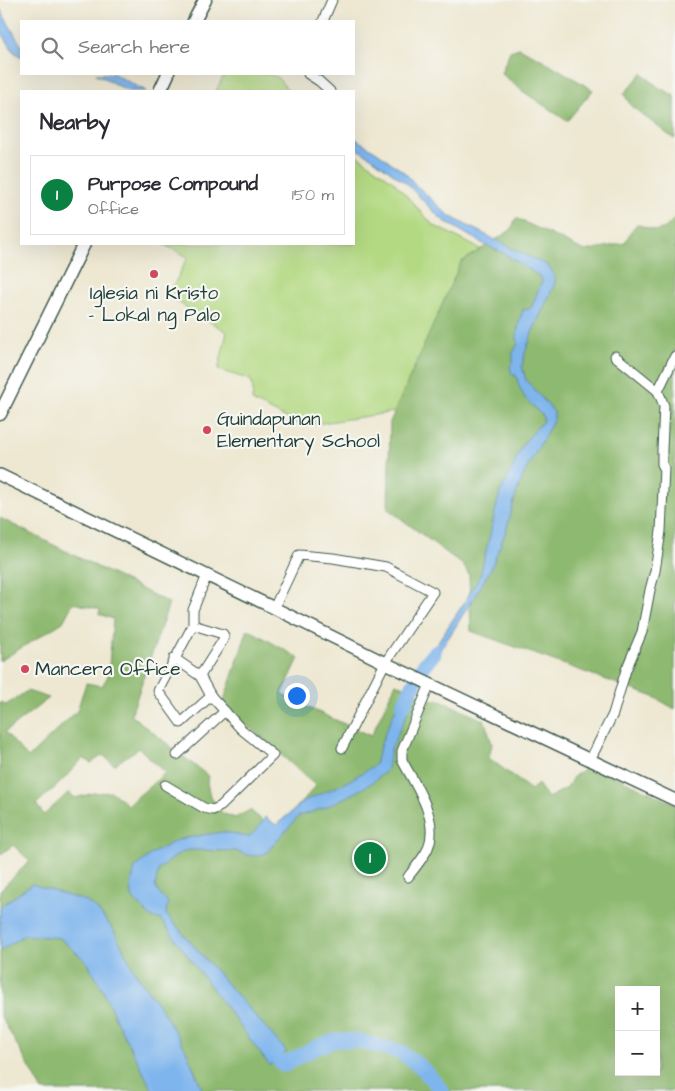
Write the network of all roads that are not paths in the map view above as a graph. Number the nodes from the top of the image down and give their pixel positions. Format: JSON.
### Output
{"nodes":[{"id":1,"x":205,"y":0,"type":"edge"},
{"id":2,"x":332,"y":0,"type":"edge"},
{"id":3,"x":195,"y":20,"type":"edge"},
{"id":4,"x":323,"y":20,"type":"edge"},
{"id":5,"x":168,"y":75,"type":"edge"},
{"id":6,"x":310,"y":75,"type":"edge"},
{"id":7,"x":160,"y":90,"type":"edge"},
{"id":8,"x":329,"y":90,"type":"edge"},
{"id":9,"x":84,"y":245,"type":"edge"},
{"id":10,"x":614,"y":356,"type":"dead end"},
{"id":11,"x":675,"y":356,"type":"edge"},
{"id":12,"x":658,"y":391,"type":"junction"},
{"id":13,"x":0,"y":414,"type":"edge"},
{"id":14,"x":0,"y":475,"type":"edge"},
{"id":15,"x":206,"y":575,"type":"junction"},
{"id":16,"x":274,"y":608,"type":"junction"},
{"id":17,"x":193,"y":625,"type":"junction"},
{"id":18,"x":174,"y":658,"type":"junction"},
{"id":19,"x":385,"y":663,"type":"junction"},
{"id":20,"x":200,"y":676,"type":"junction"},
{"id":21,"x":427,"y":683,"type":"junction"},
{"id":22,"x":211,"y":696,"type":"junction"},
{"id":23,"x":225,"y":711,"type":"junction"},
{"id":24,"x":342,"y":748,"type":"dead end"},
{"id":25,"x":178,"y":755,"type":"dead end"},
{"id":26,"x":590,"y":760,"type":"junction"},
{"id":27,"x":165,"y":786,"type":"dead end"},
{"id":28,"x":675,"y":800,"type":"edge"},
{"id":29,"x":408,"y":877,"type":"dead end"}],
"edges":[{"from":1,"to":3,"type":"highway"},
{"from":2,"to":4,"type":"street"},
{"from":5,"to":7,"type":"highway"},
{"from":6,"to":8,"type":"street"},
{"from":9,"to":13,"type":"highway"},
{"from":10,"to":12,"type":"street"},
{"from":11,"to":12,"type":"street"},
{"from":12,"to":26,"type":"street"},
{"from":14,"to":15,"type":"main road"},
{"from":15,"to":16,"type":"main road"},
{"from":15,"to":17,"type":"street"},
{"from":16,"to":19,"type":"main road"},
{"from":16,"to":19,"type":"street"},
{"from":17,"to":18,"type":"street"},
{"from":17,"to":20,"type":"street"},
{"from":18,"to":20,"type":"street"},
{"from":18,"to":22,"type":"street"},
{"from":19,"to":21,"type":"main road"},
{"from":19,"to":24,"type":"street"},
{"from":20,"to":22,"type":"street"},
{"from":21,"to":26,"type":"main road"},
{"from":21,"to":29,"type":"street"},
{"from":22,"to":23,"type":"street"},
{"from":23,"to":25,"type":"street"},
{"from":23,"to":27,"type":"street"},
{"from":26,"to":28,"type":"main road"}]}
